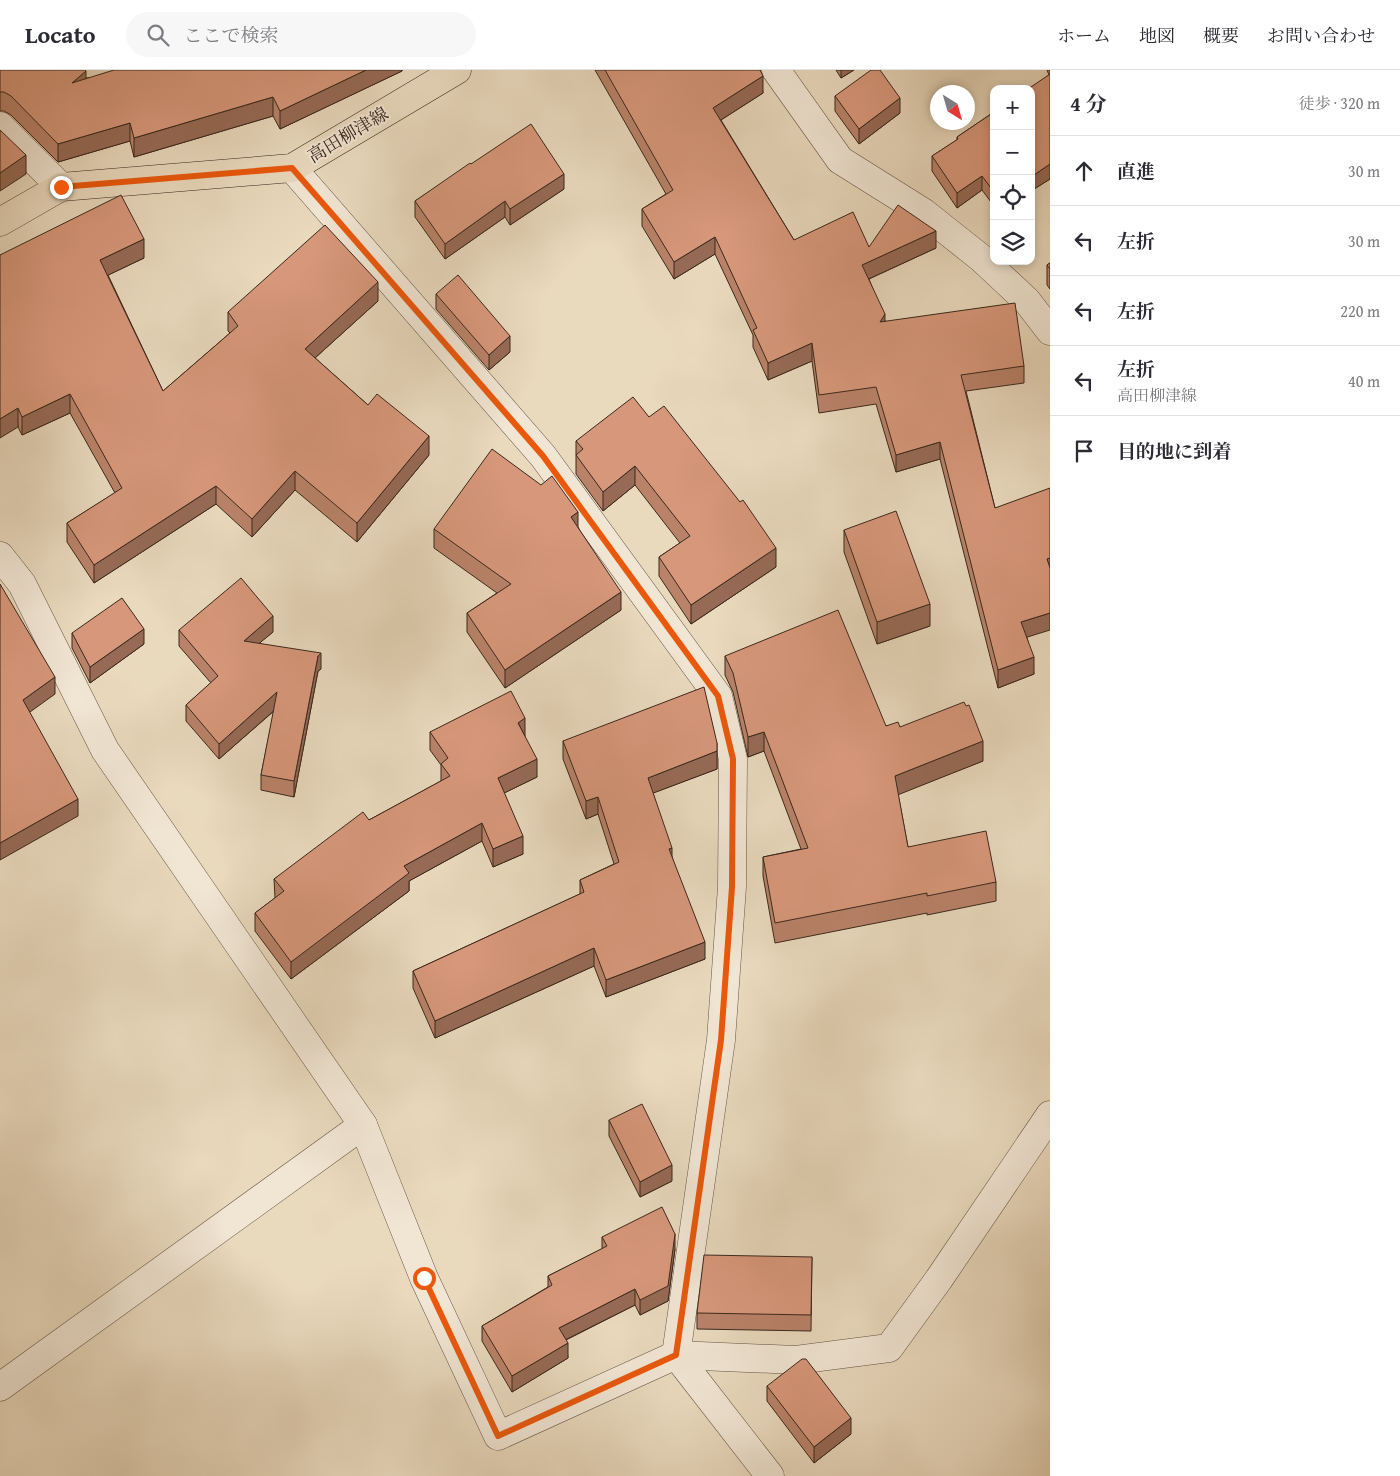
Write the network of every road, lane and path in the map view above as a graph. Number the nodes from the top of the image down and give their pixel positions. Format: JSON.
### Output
{"nodes":[{"id":1,"x":457,"y":70,"type":"edge"},
{"id":2,"x":776,"y":70,"type":"edge"},
{"id":3,"x":0,"y":126,"type":"edge"},
{"id":4,"x":292,"y":168,"type":"junction"},
{"id":5,"x":61,"y":187,"type":"junction"},
{"id":6,"x":0,"y":222,"type":"edge"},
{"id":7,"x":1050,"y":331,"type":"edge"},
{"id":8,"x":0,"y":556,"type":"edge"},
{"id":9,"x":1050,"y":1116,"type":"edge"},
{"id":10,"x":363,"y":1125,"type":"junction"},
{"id":11,"x":676,"y":1355,"type":"junction"},
{"id":12,"x":0,"y":1387,"type":"edge"},
{"id":13,"x":770,"y":1476,"type":"edge"}],
"edges":[{"from":1,"to":4,"type":"main road","name":"高田柳津線"},
{"from":2,"to":7,"type":"street"},
{"from":3,"to":5,"type":"street"},
{"from":4,"to":5,"type":"main road","name":"高田柳津線"},
{"from":4,"to":11,"type":"street"},
{"from":5,"to":6,"type":"main road","name":"高田柳津線"},
{"from":8,"to":10,"type":"street"},
{"from":9,"to":11,"type":"street"},
{"from":10,"to":11,"type":"street"},
{"from":10,"to":12,"type":"street"},
{"from":11,"to":13,"type":"street"}]}
